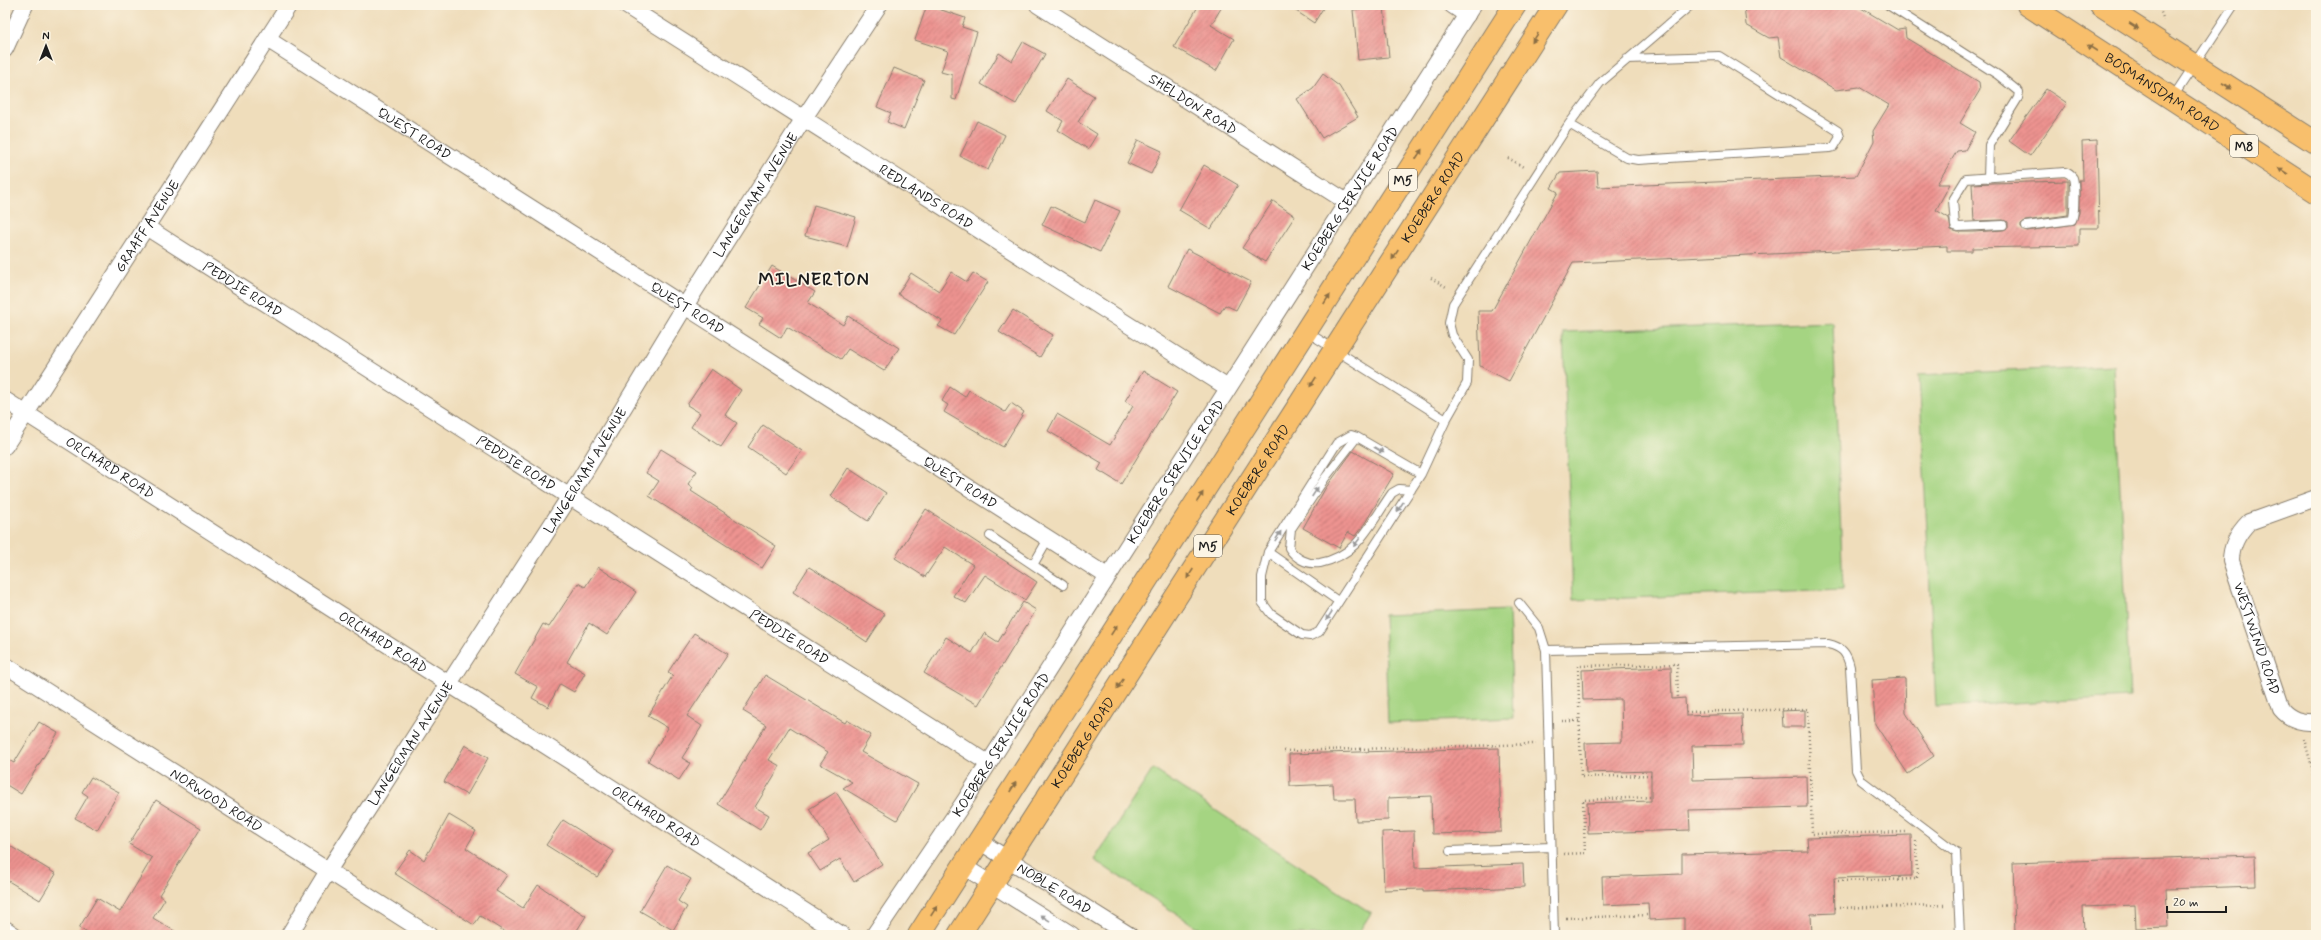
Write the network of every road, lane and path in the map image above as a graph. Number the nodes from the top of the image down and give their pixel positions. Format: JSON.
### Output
{"nodes":[{"id":1,"x":25,"y":5,"type":"edge"},
{"id":2,"x":289,"y":5,"type":"edge"},
{"id":3,"x":625,"y":5,"type":"edge"},
{"id":4,"x":879,"y":5,"type":"edge"},
{"id":5,"x":1038,"y":5,"type":"edge"},
{"id":6,"x":1452,"y":5,"type":"edge"},
{"id":7,"x":1515,"y":5,"type":"edge"},
{"id":8,"x":1556,"y":5,"type":"edge"},
{"id":9,"x":1691,"y":5,"type":"edge"},
{"id":10,"x":1888,"y":5,"type":"edge"},
{"id":11,"x":1954,"y":5,"type":"edge"},
{"id":12,"x":2028,"y":5,"type":"edge"},
{"id":13,"x":2101,"y":5,"type":"edge"},
{"id":14,"x":2158,"y":5,"type":"edge"},
{"id":15,"x":2234,"y":5,"type":"edge"},
{"id":16,"x":1470,"y":10,"type":"edge"},
{"id":17,"x":1912,"y":20,"type":"junction"},
{"id":18,"x":2165,"y":22,"type":"dead end"},
{"id":19,"x":267,"y":39,"type":"junction"},
{"id":20,"x":5,"y":49,"type":"edge"},
{"id":21,"x":1627,"y":59,"type":"junction"},
{"id":22,"x":2195,"y":65,"type":"junction"},
{"id":23,"x":2171,"y":100,"type":"junction"},
{"id":24,"x":804,"y":118,"type":"junction"},
{"id":25,"x":1569,"y":124,"type":"junction"},
{"id":26,"x":2316,"y":143,"type":"edge"},
{"id":27,"x":1508,"y":158,"type":"dead end"},
{"id":28,"x":1536,"y":175,"type":"junction"},
{"id":29,"x":1988,"y":178,"type":"junction"},
{"id":30,"x":2316,"y":192,"type":"edge"},
{"id":31,"x":1348,"y":202,"type":"junction"},
{"id":32,"x":2003,"y":225,"type":"dead end"},
{"id":33,"x":2026,"y":226,"type":"dead end"},
{"id":34,"x":146,"y":227,"type":"junction"},
{"id":35,"x":1431,"y":278,"type":"dead end"},
{"id":36,"x":1459,"y":294,"type":"junction"},
{"id":37,"x":685,"y":306,"type":"junction"},
{"id":38,"x":1306,"y":332,"type":"junction"},
{"id":39,"x":1334,"y":350,"type":"junction"},
{"id":40,"x":1228,"y":388,"type":"junction"},
{"id":41,"x":5,"y":400,"type":"edge"},
{"id":42,"x":26,"y":413,"type":"junction"},
{"id":43,"x":1446,"y":420,"type":"junction"},
{"id":44,"x":1357,"y":437,"type":"junction"},
{"id":45,"x":5,"y":446,"type":"edge"},
{"id":46,"x":1421,"y":474,"type":"junction"},
{"id":47,"x":1411,"y":490,"type":"junction"},
{"id":48,"x":570,"y":496,"type":"junction"},
{"id":49,"x":2316,"y":498,"type":"edge"},
{"id":50,"x":990,"y":536,"type":"dead end"},
{"id":51,"x":1048,"y":539,"type":"junction"},
{"id":52,"x":1268,"y":552,"type":"junction"},
{"id":53,"x":1033,"y":565,"type":"junction"},
{"id":54,"x":1107,"y":576,"type":"junction"},
{"id":55,"x":1063,"y":585,"type":"dead end"},
{"id":56,"x":1338,"y":602,"type":"junction"},
{"id":57,"x":1519,"y":603,"type":"dead end"},
{"id":58,"x":1546,"y":650,"type":"junction"},
{"id":59,"x":5,"y":665,"type":"edge"},
{"id":60,"x":449,"y":683,"type":"junction"},
{"id":61,"x":1678,"y":698,"type":"dead end"},
{"id":62,"x":1686,"y":712,"type":"dead end"},
{"id":63,"x":2306,"y":721,"type":"edge"},
{"id":64,"x":1549,"y":743,"type":"junction"},
{"id":65,"x":1284,"y":751,"type":"dead end"},
{"id":66,"x":988,"y":763,"type":"junction"},
{"id":67,"x":1651,"y":775,"type":"dead end"},
{"id":68,"x":2316,"y":781,"type":"edge"},
{"id":69,"x":1651,"y":797,"type":"dead end"},
{"id":70,"x":1908,"y":832,"type":"dead end"},
{"id":71,"x":1916,"y":832,"type":"dead end"},
{"id":72,"x":979,"y":841,"type":"junction"},
{"id":73,"x":1450,"y":851,"type":"dead end"},
{"id":74,"x":1551,"y":851,"type":"junction"},
{"id":75,"x":1007,"y":859,"type":"junction"},
{"id":76,"x":963,"y":866,"type":"junction"},
{"id":77,"x":328,"y":871,"type":"junction"},
{"id":78,"x":1834,"y":881,"type":"dead end"},
{"id":79,"x":991,"y":884,"type":"junction"},
{"id":80,"x":1960,"y":904,"type":"junction"},
{"id":81,"x":1835,"y":908,"type":"dead end"},
{"id":82,"x":1648,"y":916,"type":"dead end"},
{"id":83,"x":1554,"y":918,"type":"junction"},
{"id":84,"x":5,"y":929,"type":"edge"},
{"id":85,"x":1107,"y":929,"type":"edge"},
{"id":86,"x":14,"y":935,"type":"edge"},
{"id":87,"x":289,"y":935,"type":"edge"},
{"id":88,"x":429,"y":935,"type":"edge"},
{"id":89,"x":842,"y":935,"type":"edge"},
{"id":90,"x":874,"y":935,"type":"edge"},
{"id":91,"x":919,"y":935,"type":"edge"},
{"id":92,"x":959,"y":935,"type":"edge"},
{"id":93,"x":1072,"y":935,"type":"edge"},
{"id":94,"x":1130,"y":935,"type":"edge"},
{"id":95,"x":1554,"y":935,"type":"edge"},
{"id":96,"x":1960,"y":935,"type":"edge"}],
"edges":[{"from":1,"to":20,"type":"street"},
{"from":2,"to":19,"type":"street","name":"GRAAFF AVENUE"},
{"from":3,"to":24,"type":"street","name":"REDLANDS ROAD"},
{"from":4,"to":24,"type":"street","name":"LANGERMAN AVENUE"},
{"from":5,"to":31,"type":"street","name":"SHELDON ROAD"},
{"from":6,"to":16,"type":"street"},
{"from":38,"to":7,"type":"main road","number":"M5","one_way":true},
{"from":8,"to":39,"type":"main road","name":"KOEBERG ROAD","number":"M5","one_way":true},
{"from":9,"to":21,"type":"lane"},
{"from":10,"to":17,"type":"lane"},
{"from":11,"to":17,"type":"path"},
{"from":23,"to":12,"type":"main road","name":"BOSMANSDAM ROAD","number":"M8","one_way":true},
{"from":13,"to":22,"type":"main road","one_way":true},
{"from":14,"to":18,"type":"path"},
{"from":15,"to":22,"type":"lane"},
{"from":16,"to":31,"type":"street","name":"KOEBERG SERVICE ROAD"},
{"from":17,"to":29,"type":"lane"},
{"from":19,"to":34,"type":"street","name":"GRAAFF AVENUE"},
{"from":19,"to":37,"type":"street","name":"QUEST ROAD"},
{"from":21,"to":25,"type":"lane"},
{"from":21,"to":25,"type":"lane"},
{"from":22,"to":23,"type":"lane"},
{"from":22,"to":26,"type":"main road","one_way":true},
{"from":30,"to":23,"type":"main road","name":"BOSMANSDAM ROAD","number":"M8","one_way":true},
{"from":24,"to":37,"type":"street","name":"LANGERMAN AVENUE"},
{"from":24,"to":40,"type":"street","name":"REDLANDS ROAD"},
{"from":25,"to":28,"type":"lane"},
{"from":27,"to":28,"type":"path"},
{"from":28,"to":36,"type":"lane"},
{"from":29,"to":32,"type":"lane"},
{"from":29,"to":33,"type":"lane"},
{"from":31,"to":40,"type":"street","name":"KOEBERG SERVICE ROAD"},
{"from":34,"to":42,"type":"street","name":"GRAAFF AVENUE"},
{"from":34,"to":48,"type":"street","name":"PEDDIE ROAD"},
{"from":35,"to":36,"type":"path"},
{"from":36,"to":43,"type":"lane"},
{"from":37,"to":48,"type":"street","name":"LANGERMAN AVENUE"},
{"from":37,"to":51,"type":"street","name":"QUEST ROAD"},
{"from":38,"to":39,"type":"lane"},
{"from":72,"to":38,"type":"main road","number":"M5","one_way":true},
{"from":39,"to":43,"type":"lane"},
{"from":39,"to":75,"type":"main road","name":"KOEBERG ROAD","number":"M5","one_way":true},
{"from":40,"to":54,"type":"street","name":"KOEBERG SERVICE ROAD"},
{"from":41,"to":42,"type":"street","name":"ORCHARD ROAD"},
{"from":42,"to":45,"type":"street","name":"GRAAFF AVENUE"},
{"from":42,"to":60,"type":"street","name":"ORCHARD ROAD"},
{"from":43,"to":46,"type":"lane"},
{"from":44,"to":46,"type":"lane","one_way":true},
{"from":47,"to":44,"type":"lane","one_way":true},
{"from":52,"to":44,"type":"lane","one_way":true},
{"from":46,"to":47,"type":"lane"},
{"from":47,"to":56,"type":"lane","one_way":true},
{"from":48,"to":60,"type":"street","name":"LANGERMAN AVENUE"},
{"from":48,"to":66,"type":"street","name":"PEDDIE ROAD"},
{"from":49,"to":63,"type":"street","name":"WESTWIND ROAD"},
{"from":50,"to":53,"type":"lane"},
{"from":51,"to":53,"type":"lane"},
{"from":51,"to":54,"type":"street","name":"QUEST ROAD"},
{"from":52,"to":56,"type":"lane"},
{"from":56,"to":52,"type":"lane","one_way":true},
{"from":53,"to":55,"type":"lane"},
{"from":54,"to":66,"type":"street","name":"KOEBERG SERVICE ROAD"},
{"from":57,"to":58,"type":"lane"},
{"from":58,"to":64,"type":"lane"},
{"from":58,"to":80,"type":"lane"},
{"from":59,"to":77,"type":"street","name":"NORWOOD ROAD"},
{"from":60,"to":77,"type":"street","name":"LANGERMAN AVENUE"},
{"from":60,"to":89,"type":"street","name":"ORCHARD ROAD"},
{"from":61,"to":67,"type":"path"},
{"from":62,"to":70,"type":"path"},
{"from":63,"to":68,"type":"path"},
{"from":64,"to":65,"type":"path"},
{"from":64,"to":74,"type":"lane"},
{"from":66,"to":90,"type":"street","name":"KOEBERG SERVICE ROAD"},
{"from":69,"to":74,"type":"path"},
{"from":71,"to":78,"type":"path"},
{"from":72,"to":75,"type":"street","name":"NOBLE ROAD"},
{"from":72,"to":76,"type":"main road","number":"M5"},
{"from":73,"to":74,"type":"lane"},
{"from":74,"to":83,"type":"lane"},
{"from":75,"to":79,"type":"main road","name":"KOEBERG ROAD","number":"M5"},
{"from":75,"to":85,"type":"street","name":"NOBLE ROAD"},
{"from":76,"to":79,"type":"street"},
{"from":91,"to":76,"type":"main road","number":"M5","one_way":true},
{"from":77,"to":87,"type":"street","name":"LANGERMAN AVENUE"},
{"from":77,"to":88,"type":"street","name":"NORWOOD ROAD"},
{"from":79,"to":92,"type":"main road","name":"KOEBERG ROAD","number":"M5"},
{"from":93,"to":79,"type":"street","one_way":true},
{"from":80,"to":81,"type":"path"},
{"from":80,"to":96,"type":"lane"},
{"from":82,"to":83,"type":"path"},
{"from":83,"to":95,"type":"lane"},
{"from":84,"to":86,"type":"street"},
{"from":85,"to":94,"type":"street","name":"NOBLE ROAD"}]}
